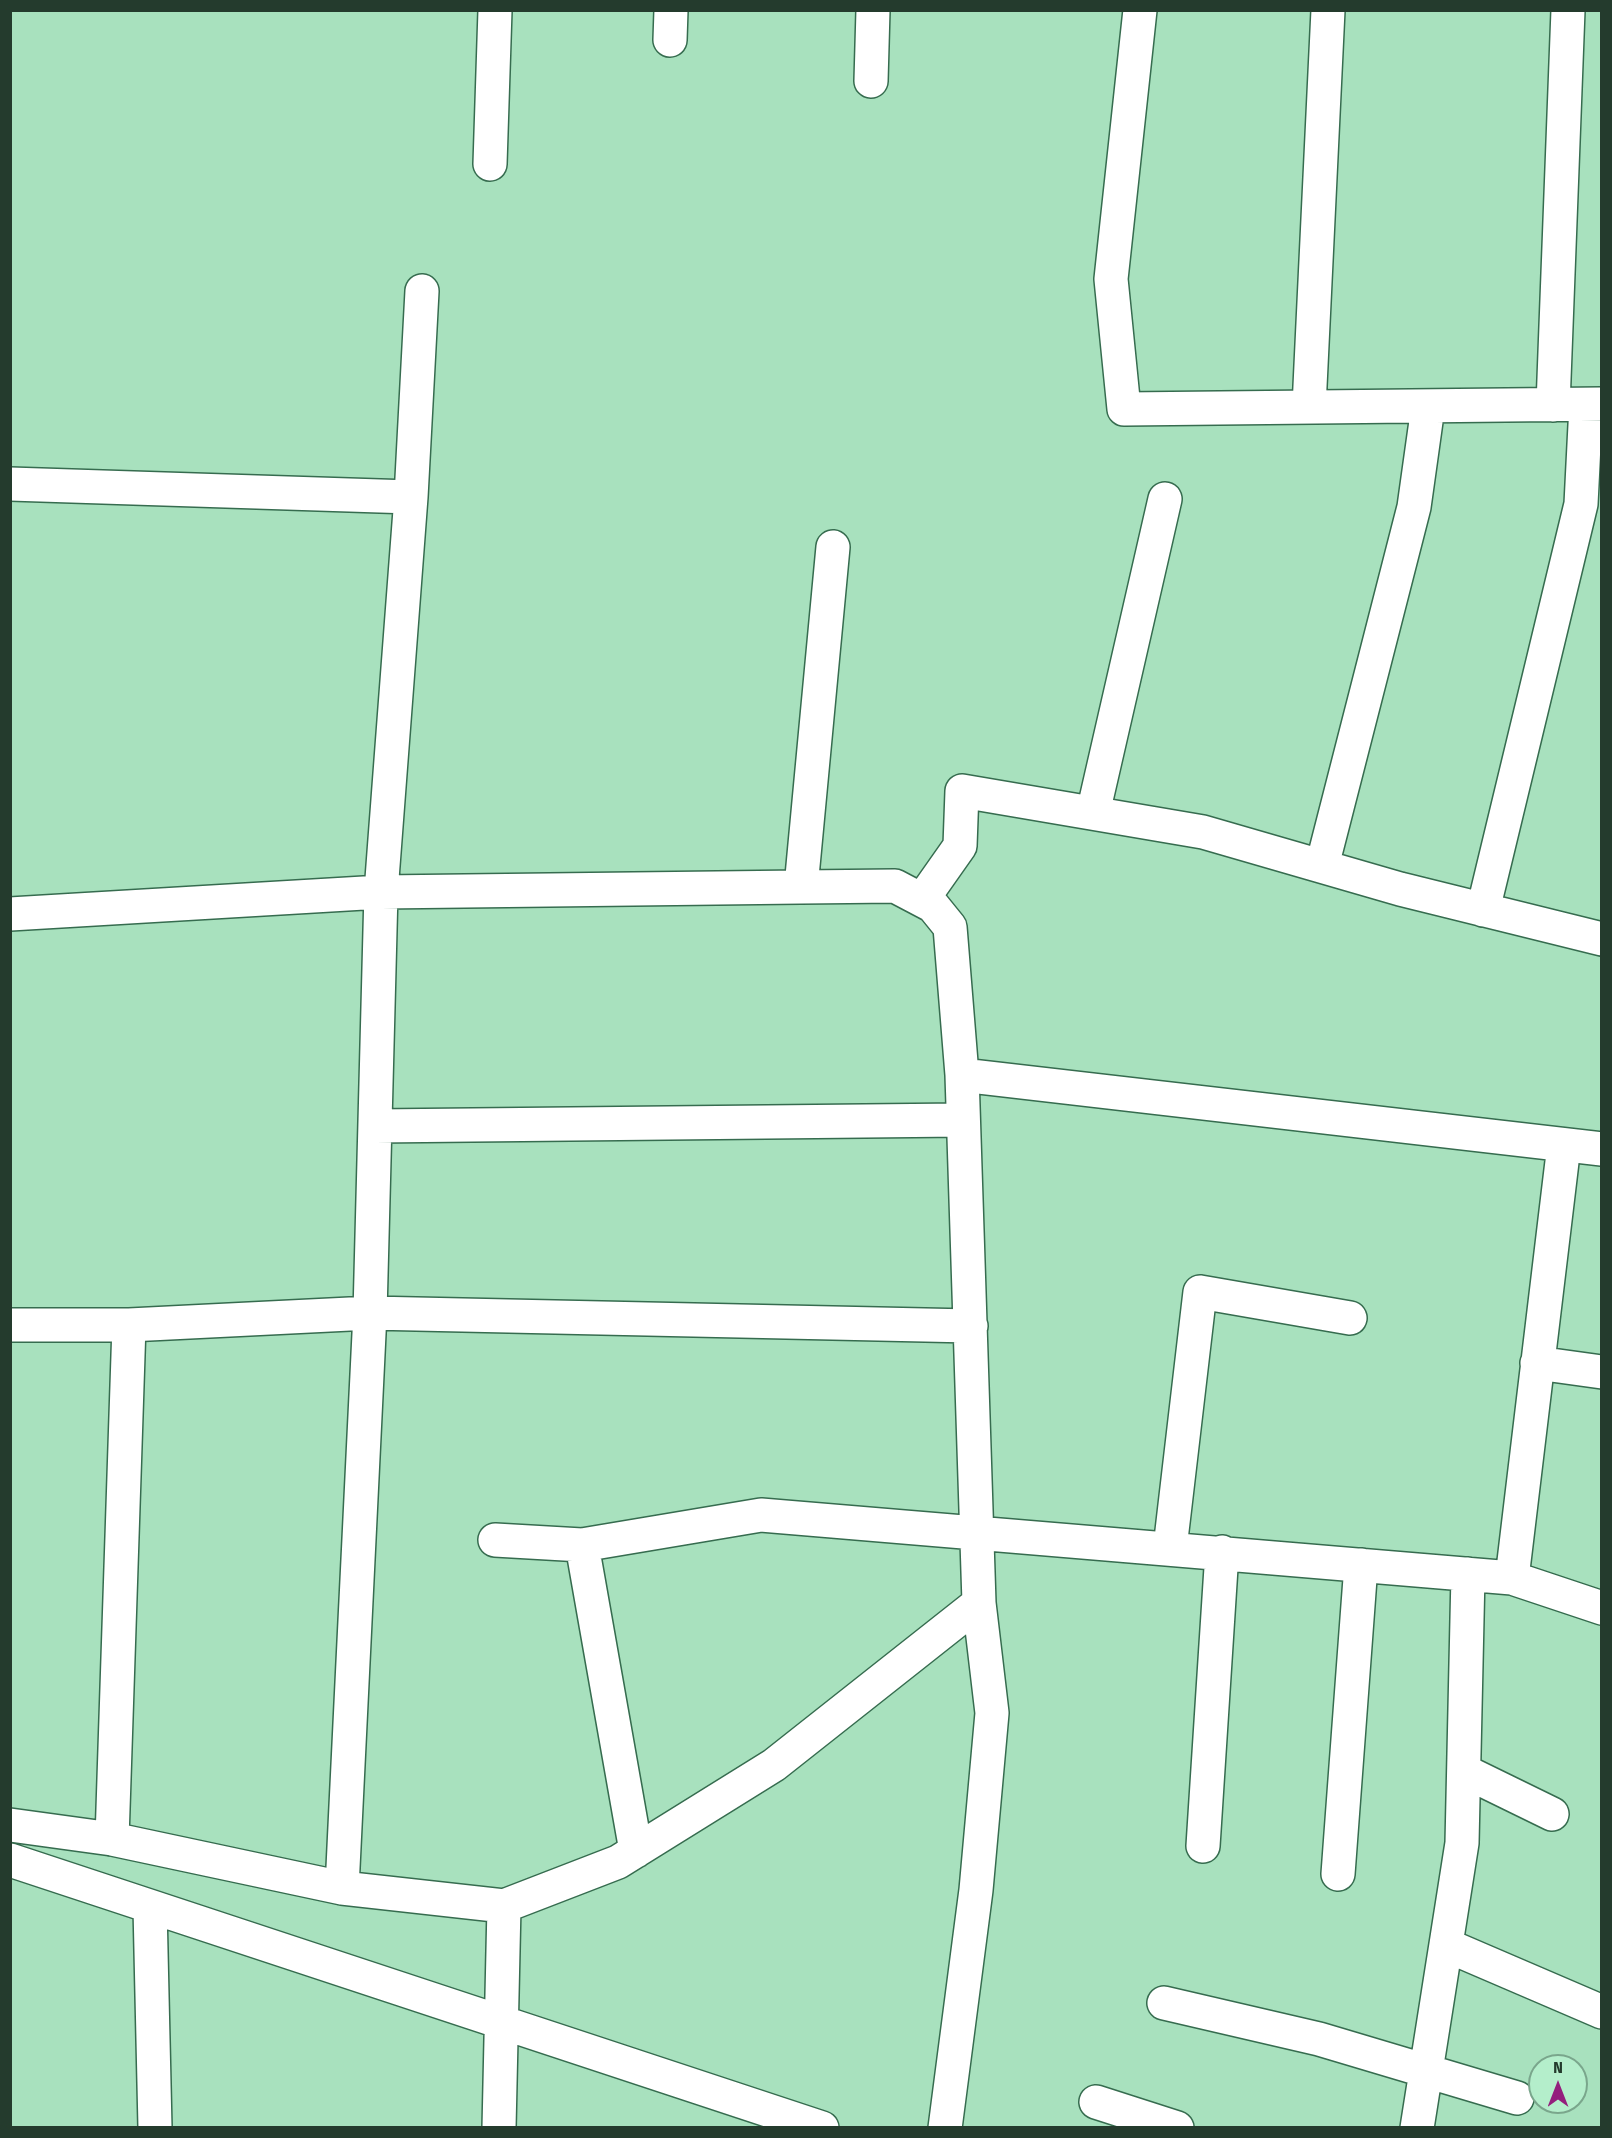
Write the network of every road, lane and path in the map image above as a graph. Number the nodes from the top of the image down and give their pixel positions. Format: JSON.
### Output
{"nodes":[{"id":1,"x":495,"y":10,"type":"edge"},
{"id":2,"x":873,"y":10,"type":"edge"},
{"id":3,"x":1140,"y":10,"type":"edge"},
{"id":4,"x":1328,"y":10,"type":"edge"},
{"id":5,"x":1568,"y":10,"type":"edge"},
{"id":6,"x":871,"y":81,"type":"dead end"},
{"id":7,"x":490,"y":164,"type":"dead end"},
{"id":8,"x":422,"y":291,"type":"dead end"},
{"id":9,"x":1594,"y":404,"type":"edge"},
{"id":10,"x":1553,"y":405,"type":"junction"},
{"id":11,"x":1428,"y":406,"type":"junction"},
{"id":12,"x":1309,"y":407,"type":"junction"},
{"id":13,"x":10,"y":484,"type":"edge"},
{"id":14,"x":411,"y":496,"type":"junction"},
{"id":15,"x":1165,"y":499,"type":"dead end"},
{"id":16,"x":833,"y":547,"type":"dead end"},
{"id":17,"x":1093,"y":813,"type":"junction"},
{"id":18,"x":1322,"y":866,"type":"junction"},
{"id":19,"x":801,"y":887,"type":"junction"},
{"id":20,"x":381,"y":892,"type":"junction"},
{"id":21,"x":922,"y":900,"type":"junction"},
{"id":22,"x":1483,"y":910,"type":"junction"},
{"id":23,"x":10,"y":914,"type":"edge"},
{"id":24,"x":1602,"y":939,"type":"edge"},
{"id":25,"x":962,"y":1075,"type":"junction"},
{"id":26,"x":962,"y":1120,"type":"junction"},
{"id":27,"x":375,"y":1126,"type":"junction"},
{"id":28,"x":1564,"y":1145,"type":"junction"},
{"id":29,"x":1602,"y":1149,"type":"edge"},
{"id":30,"x":370,"y":1313,"type":"junction"},
{"id":31,"x":1350,"y":1318,"type":"dead end"},
{"id":32,"x":10,"y":1325,"type":"edge"},
{"id":33,"x":129,"y":1325,"type":"junction"},
{"id":34,"x":971,"y":1326,"type":"junction"},
{"id":35,"x":1537,"y":1363,"type":"junction"},
{"id":36,"x":1602,"y":1372,"type":"edge"},
{"id":37,"x":978,"y":1531,"type":"junction"},
{"id":38,"x":495,"y":1540,"type":"dead end"},
{"id":39,"x":582,"y":1545,"type":"junction"},
{"id":40,"x":1170,"y":1548,"type":"junction"},
{"id":41,"x":1222,"y":1552,"type":"junction"},
{"id":42,"x":1360,"y":1565,"type":"junction"},
{"id":43,"x":1468,"y":1574,"type":"junction"},
{"id":44,"x":1512,"y":1578,"type":"junction"},
{"id":45,"x":979,"y":1603,"type":"junction"},
{"id":46,"x":1602,"y":1608,"type":"edge"},
{"id":47,"x":1464,"y":1771,"type":"junction"},
{"id":48,"x":1552,"y":1814,"type":"dead end"},
{"id":49,"x":10,"y":1825,"type":"edge"},
{"id":50,"x":112,"y":1839,"type":"junction"},
{"id":51,"x":1203,"y":1846,"type":"dead end"},
{"id":52,"x":636,"y":1851,"type":"junction"},
{"id":53,"x":10,"y":1860,"type":"edge"},
{"id":54,"x":1338,"y":1874,"type":"dead end"},
{"id":55,"x":342,"y":1888,"type":"junction"},
{"id":56,"x":504,"y":1906,"type":"junction"},
{"id":57,"x":150,"y":1907,"type":"junction"},
{"id":58,"x":1446,"y":1945,"type":"junction"},
{"id":59,"x":1164,"y":2003,"type":"dead end"},
{"id":60,"x":1602,"y":2012,"type":"edge"},
{"id":61,"x":501,"y":2021,"type":"junction"},
{"id":62,"x":1426,"y":2070,"type":"junction"},
{"id":63,"x":1517,"y":2098,"type":"dead end"},
{"id":64,"x":1096,"y":2102,"type":"dead end"},
{"id":65,"x":155,"y":2127,"type":"edge"},
{"id":66,"x":499,"y":2127,"type":"edge"},
{"id":67,"x":822,"y":2127,"type":"edge"},
{"id":68,"x":945,"y":2127,"type":"edge"},
{"id":69,"x":1177,"y":2127,"type":"edge"},
{"id":70,"x":1417,"y":2127,"type":"edge"}],
"edges":[{"from":1,"to":7,"type":"street"},
{"from":2,"to":6,"type":"street"},
{"from":3,"to":12,"type":"street"},
{"from":4,"to":12,"type":"street"},
{"from":5,"to":10,"type":"street"},
{"from":8,"to":14,"type":"street"},
{"from":9,"to":10,"type":"street"},
{"from":9,"to":22,"type":"street"},
{"from":10,"to":11,"type":"street"},
{"from":11,"to":12,"type":"street"},
{"from":11,"to":18,"type":"street"},
{"from":13,"to":14,"type":"street"},
{"from":14,"to":20,"type":"street"},
{"from":15,"to":17,"type":"street"},
{"from":16,"to":19,"type":"street"},
{"from":17,"to":18,"type":"street"},
{"from":17,"to":21,"type":"street"},
{"from":18,"to":22,"type":"street"},
{"from":19,"to":20,"type":"street"},
{"from":19,"to":21,"type":"street"},
{"from":20,"to":23,"type":"street"},
{"from":20,"to":27,"type":"street"},
{"from":21,"to":25,"type":"street"},
{"from":22,"to":24,"type":"street"},
{"from":25,"to":26,"type":"street"},
{"from":25,"to":28,"type":"street"},
{"from":26,"to":27,"type":"street"},
{"from":26,"to":34,"type":"street"},
{"from":27,"to":30,"type":"street"},
{"from":28,"to":29,"type":"street"},
{"from":28,"to":35,"type":"street"},
{"from":30,"to":33,"type":"street"},
{"from":30,"to":34,"type":"street"},
{"from":30,"to":55,"type":"street"},
{"from":31,"to":40,"type":"street"},
{"from":32,"to":33,"type":"street"},
{"from":33,"to":50,"type":"street"},
{"from":34,"to":37,"type":"street"},
{"from":35,"to":36,"type":"street"},
{"from":35,"to":44,"type":"street"},
{"from":37,"to":39,"type":"street"},
{"from":37,"to":40,"type":"street"},
{"from":37,"to":45,"type":"street"},
{"from":38,"to":39,"type":"street"},
{"from":39,"to":52,"type":"street"},
{"from":40,"to":41,"type":"street"},
{"from":41,"to":42,"type":"street"},
{"from":41,"to":51,"type":"street"},
{"from":42,"to":43,"type":"street"},
{"from":42,"to":54,"type":"street"},
{"from":43,"to":44,"type":"street"},
{"from":43,"to":47,"type":"street"},
{"from":44,"to":46,"type":"street"},
{"from":45,"to":52,"type":"street"},
{"from":45,"to":68,"type":"street"},
{"from":47,"to":48,"type":"street"},
{"from":47,"to":58,"type":"street"},
{"from":49,"to":50,"type":"street"},
{"from":50,"to":55,"type":"street"},
{"from":52,"to":56,"type":"street"},
{"from":53,"to":57,"type":"street"},
{"from":55,"to":56,"type":"street"},
{"from":56,"to":61,"type":"street"},
{"from":57,"to":61,"type":"street"},
{"from":57,"to":65,"type":"street"},
{"from":58,"to":60,"type":"street"},
{"from":58,"to":62,"type":"street"},
{"from":59,"to":62,"type":"street"},
{"from":61,"to":66,"type":"street"},
{"from":61,"to":67,"type":"street"},
{"from":62,"to":63,"type":"street"},
{"from":62,"to":70,"type":"street"},
{"from":64,"to":69,"type":"street"}]}
